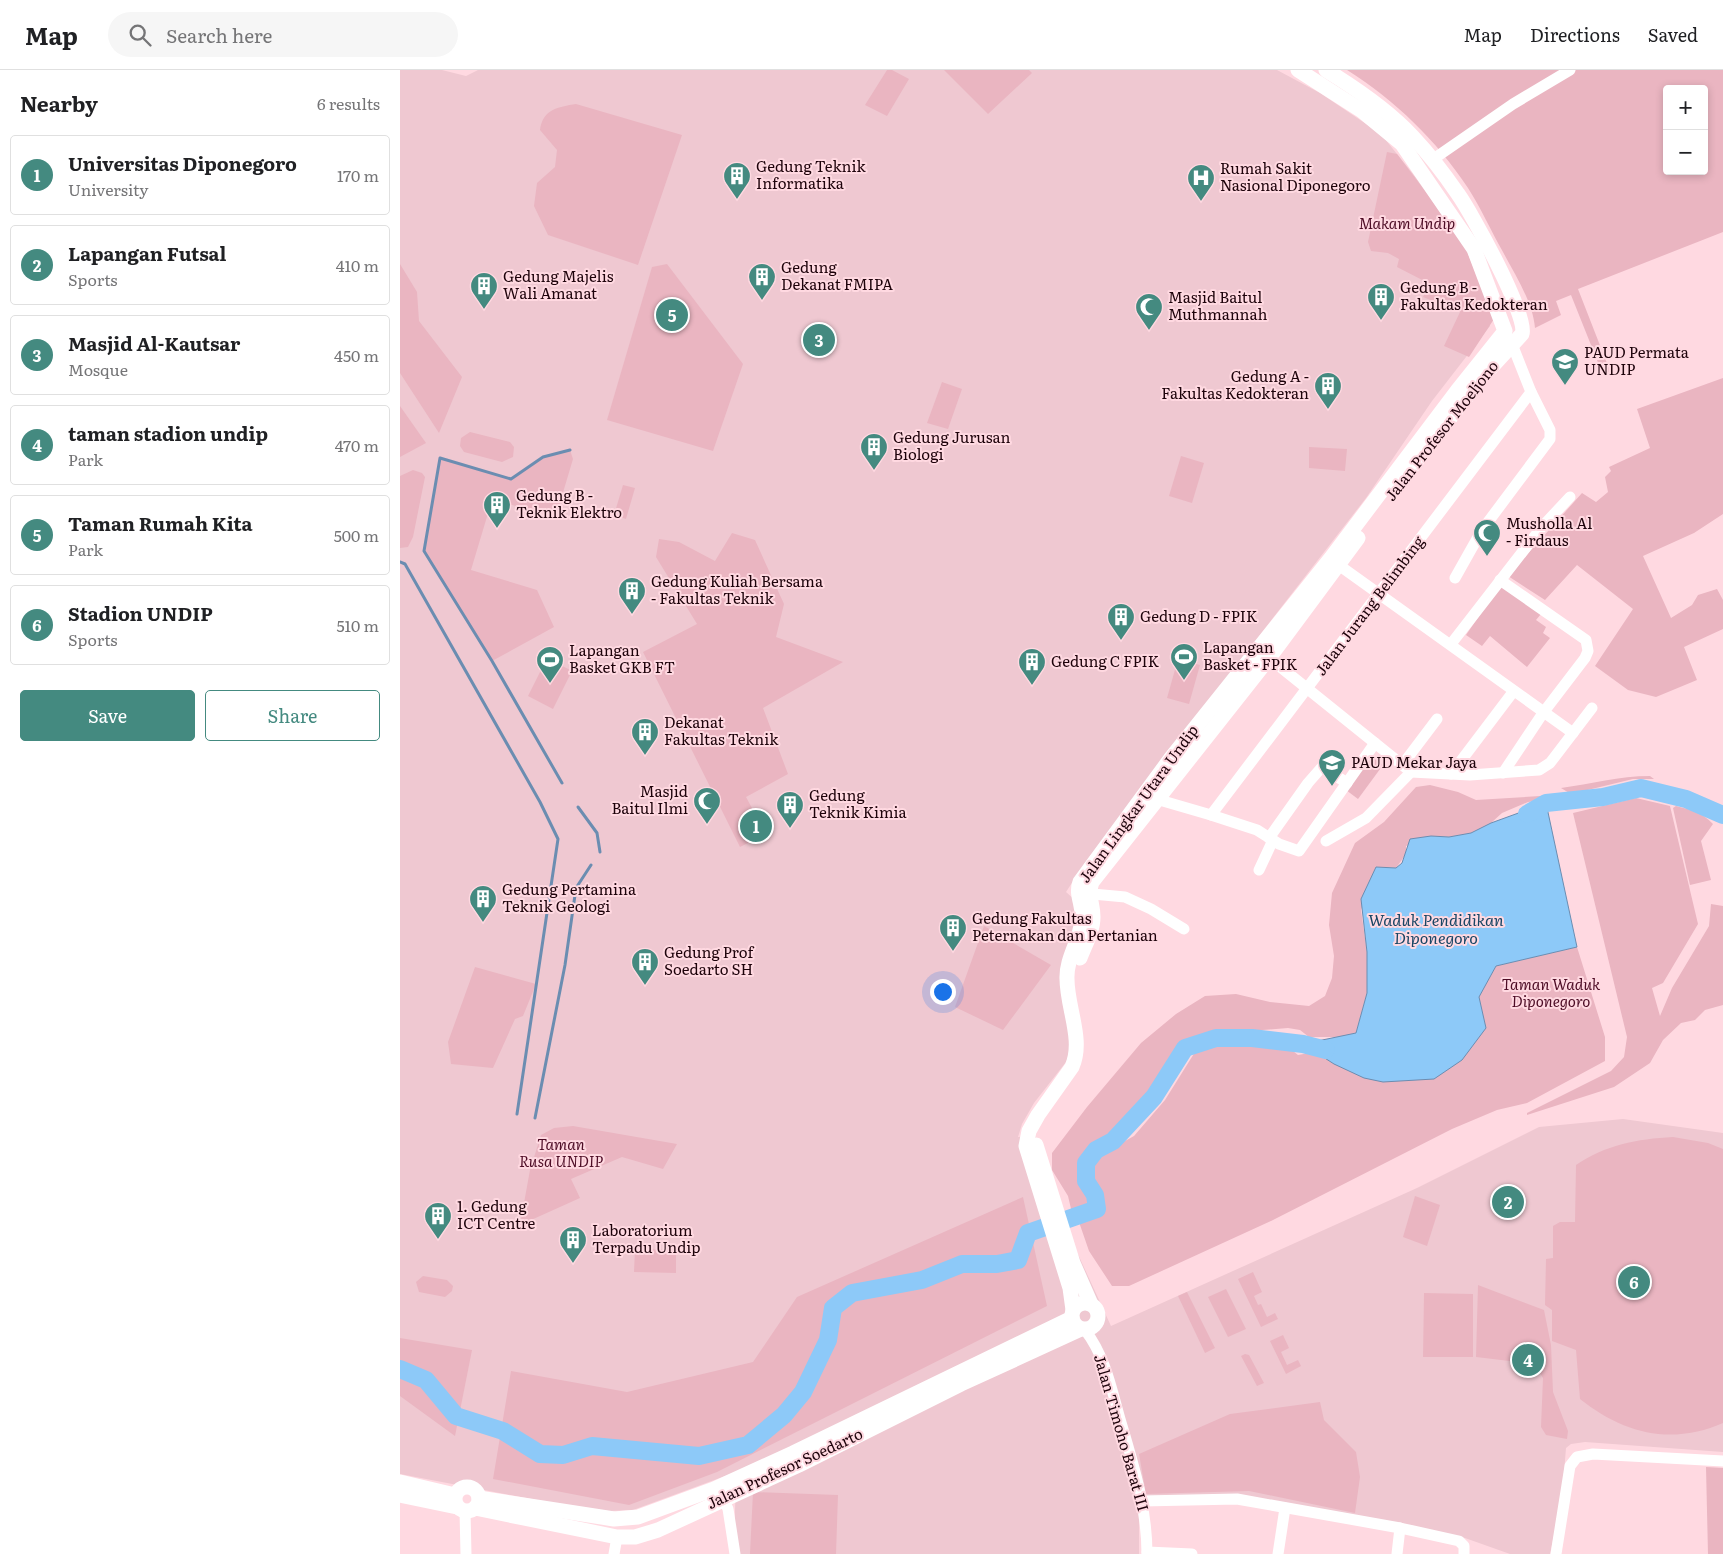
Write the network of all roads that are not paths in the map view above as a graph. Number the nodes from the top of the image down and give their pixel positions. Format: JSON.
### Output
{"nodes":[{"id":1,"x":1298,"y":70,"type":"edge"},
{"id":2,"x":1326,"y":70,"type":"edge"},
{"id":3,"x":1570,"y":70,"type":"edge"},
{"id":4,"x":1432,"y":160,"type":"junction"},
{"id":5,"x":1509,"y":337,"type":"junction"},
{"id":6,"x":1531,"y":392,"type":"junction"},
{"id":7,"x":1570,"y":496,"type":"dead end"},
{"id":8,"x":1336,"y":562,"type":"junction"},
{"id":9,"x":1455,"y":578,"type":"dead end"},
{"id":10,"x":1500,"y":580,"type":"junction"},
{"id":11,"x":1380,"y":594,"type":"junction"},
{"id":12,"x":1451,"y":644,"type":"junction"},
{"id":13,"x":1263,"y":653,"type":"junction"},
{"id":14,"x":1308,"y":687,"type":"junction"},
{"id":15,"x":1513,"y":692,"type":"junction"},
{"id":16,"x":1592,"y":708,"type":"dead end"},
{"id":17,"x":1543,"y":713,"type":"junction"},
{"id":18,"x":1436,"y":719,"type":"dead end"},
{"id":19,"x":1573,"y":733,"type":"junction"},
{"id":20,"x":1376,"y":743,"type":"junction"},
{"id":21,"x":1407,"y":768,"type":"junction"},
{"id":22,"x":1503,"y":773,"type":"junction"},
{"id":23,"x":1451,"y":774,"type":"junction"},
{"id":24,"x":1347,"y":783,"type":"junction"},
{"id":25,"x":1156,"y":799,"type":"junction"},
{"id":26,"x":1211,"y":815,"type":"junction"},
{"id":27,"x":1271,"y":839,"type":"junction"},
{"id":28,"x":1326,"y":841,"type":"dead end"},
{"id":29,"x":1259,"y":870,"type":"dead end"},
{"id":30,"x":1083,"y":893,"type":"junction"},
{"id":31,"x":1184,"y":929,"type":"dead end"},
{"id":32,"x":1069,"y":1267,"type":"junction"},
{"id":33,"x":1091,"y":1304,"type":"junction"},
{"id":34,"x":1081,"y":1323,"type":"junction"},
{"id":35,"x":1723,"y":1461,"type":"edge"},
{"id":36,"x":400,"y":1482,"type":"edge"},
{"id":37,"x":400,"y":1494,"type":"edge"},
{"id":38,"x":723,"y":1498,"type":"junction"},
{"id":39,"x":1142,"y":1501,"type":"junction"},
{"id":40,"x":466,"y":1504,"type":"junction"},
{"id":41,"x":1285,"y":1508,"type":"junction"},
{"id":42,"x":622,"y":1520,"type":"junction"},
{"id":43,"x":1400,"y":1528,"type":"junction"},
{"id":44,"x":617,"y":1537,"type":"junction"},
{"id":45,"x":1147,"y":1553,"type":"edge"},
{"id":46,"x":466,"y":1554,"type":"edge"},
{"id":47,"x":614,"y":1554,"type":"edge"},
{"id":48,"x":735,"y":1554,"type":"edge"},
{"id":49,"x":1192,"y":1554,"type":"edge"},
{"id":50,"x":1278,"y":1554,"type":"edge"},
{"id":51,"x":1397,"y":1554,"type":"edge"},
{"id":52,"x":1464,"y":1554,"type":"edge"},
{"id":53,"x":1556,"y":1554,"type":"edge"}],
"edges":[{"from":1,"to":5,"type":"street"},
{"from":2,"to":4,"type":"street"},
{"from":3,"to":4,"type":"street"},
{"from":4,"to":5,"type":"street"},
{"from":5,"to":6,"type":"street"},
{"from":5,"to":8,"type":"street","name":"Jalan Lingkar Utara Undip"},
{"from":6,"to":9,"type":"street"},
{"from":6,"to":11,"type":"street","name":"Jalan Jurang Belimbing"},
{"from":7,"to":10,"type":"street"},
{"from":8,"to":11,"type":"street"},
{"from":8,"to":13,"type":"street","name":"Jalan Lingkar Utara Undip"},
{"from":10,"to":12,"type":"street"},
{"from":10,"to":17,"type":"street"},
{"from":11,"to":12,"type":"street"},
{"from":11,"to":14,"type":"street","name":"Jalan Jurang Belimbing"},
{"from":12,"to":15,"type":"street"},
{"from":13,"to":14,"type":"street"},
{"from":13,"to":25,"type":"street"},
{"from":13,"to":30,"type":"street","name":"Jalan Lingkar Utara Undip"},
{"from":14,"to":20,"type":"street"},
{"from":14,"to":26,"type":"street","name":"Jalan Jurang Belimbing"},
{"from":15,"to":17,"type":"street"},
{"from":15,"to":23,"type":"street"},
{"from":16,"to":19,"type":"street"},
{"from":17,"to":19,"type":"street"},
{"from":17,"to":22,"type":"street"},
{"from":18,"to":21,"type":"street"},
{"from":19,"to":22,"type":"street"},
{"from":20,"to":21,"type":"street"},
{"from":20,"to":24,"type":"street"},
{"from":21,"to":23,"type":"street"},
{"from":21,"to":28,"type":"street"},
{"from":22,"to":23,"type":"street"},
{"from":24,"to":27,"type":"street"},
{"from":24,"to":27,"type":"street"},
{"from":25,"to":26,"type":"street"},
{"from":25,"to":30,"type":"street","name":"Jalan Lingkar Utara Undip"},
{"from":26,"to":27,"type":"street"},
{"from":27,"to":29,"type":"street"},
{"from":30,"to":31,"type":"street"},
{"from":30,"to":32,"type":"street","name":"Jalan Lingkar Utara Undip"},
{"from":32,"to":33,"type":"street","name":"Jalan Lingkar Utara Undip"},
{"from":32,"to":34,"type":"street","name":"Jalan Lingkar Utara Undip"},
{"from":33,"to":34,"type":"street"},
{"from":33,"to":34,"type":"street","name":"Jalan Lingkar Utara Undip"},
{"from":34,"to":38,"type":"street","name":"Jalan Profesor Soedarto"},
{"from":34,"to":39,"type":"street","name":"Jalan Timoho Barat III"},
{"from":34,"to":42,"type":"street","name":"Jalan Profesor Soedarto"},
{"from":35,"to":53,"type":"street"},
{"from":36,"to":40,"type":"street","name":"Jalan Profesor Soedarto"},
{"from":37,"to":40,"type":"street","name":"Jalan Profesor Soedarto"},
{"from":38,"to":44,"type":"street","name":"Jalan Profesor Soedarto"},
{"from":38,"to":48,"type":"street"},
{"from":39,"to":41,"type":"street"},
{"from":39,"to":45,"type":"street","name":"Jalan Timoho Barat III"},
{"from":40,"to":42,"type":"street","name":"Jalan Profesor Soedarto"},
{"from":40,"to":44,"type":"street","name":"Jalan Profesor Soedarto"},
{"from":40,"to":46,"type":"street"},
{"from":41,"to":43,"type":"street"},
{"from":41,"to":50,"type":"street"},
{"from":42,"to":44,"type":"street"},
{"from":43,"to":51,"type":"street"},
{"from":43,"to":52,"type":"street"},
{"from":44,"to":47,"type":"street"},
{"from":45,"to":49,"type":"street"}]}
